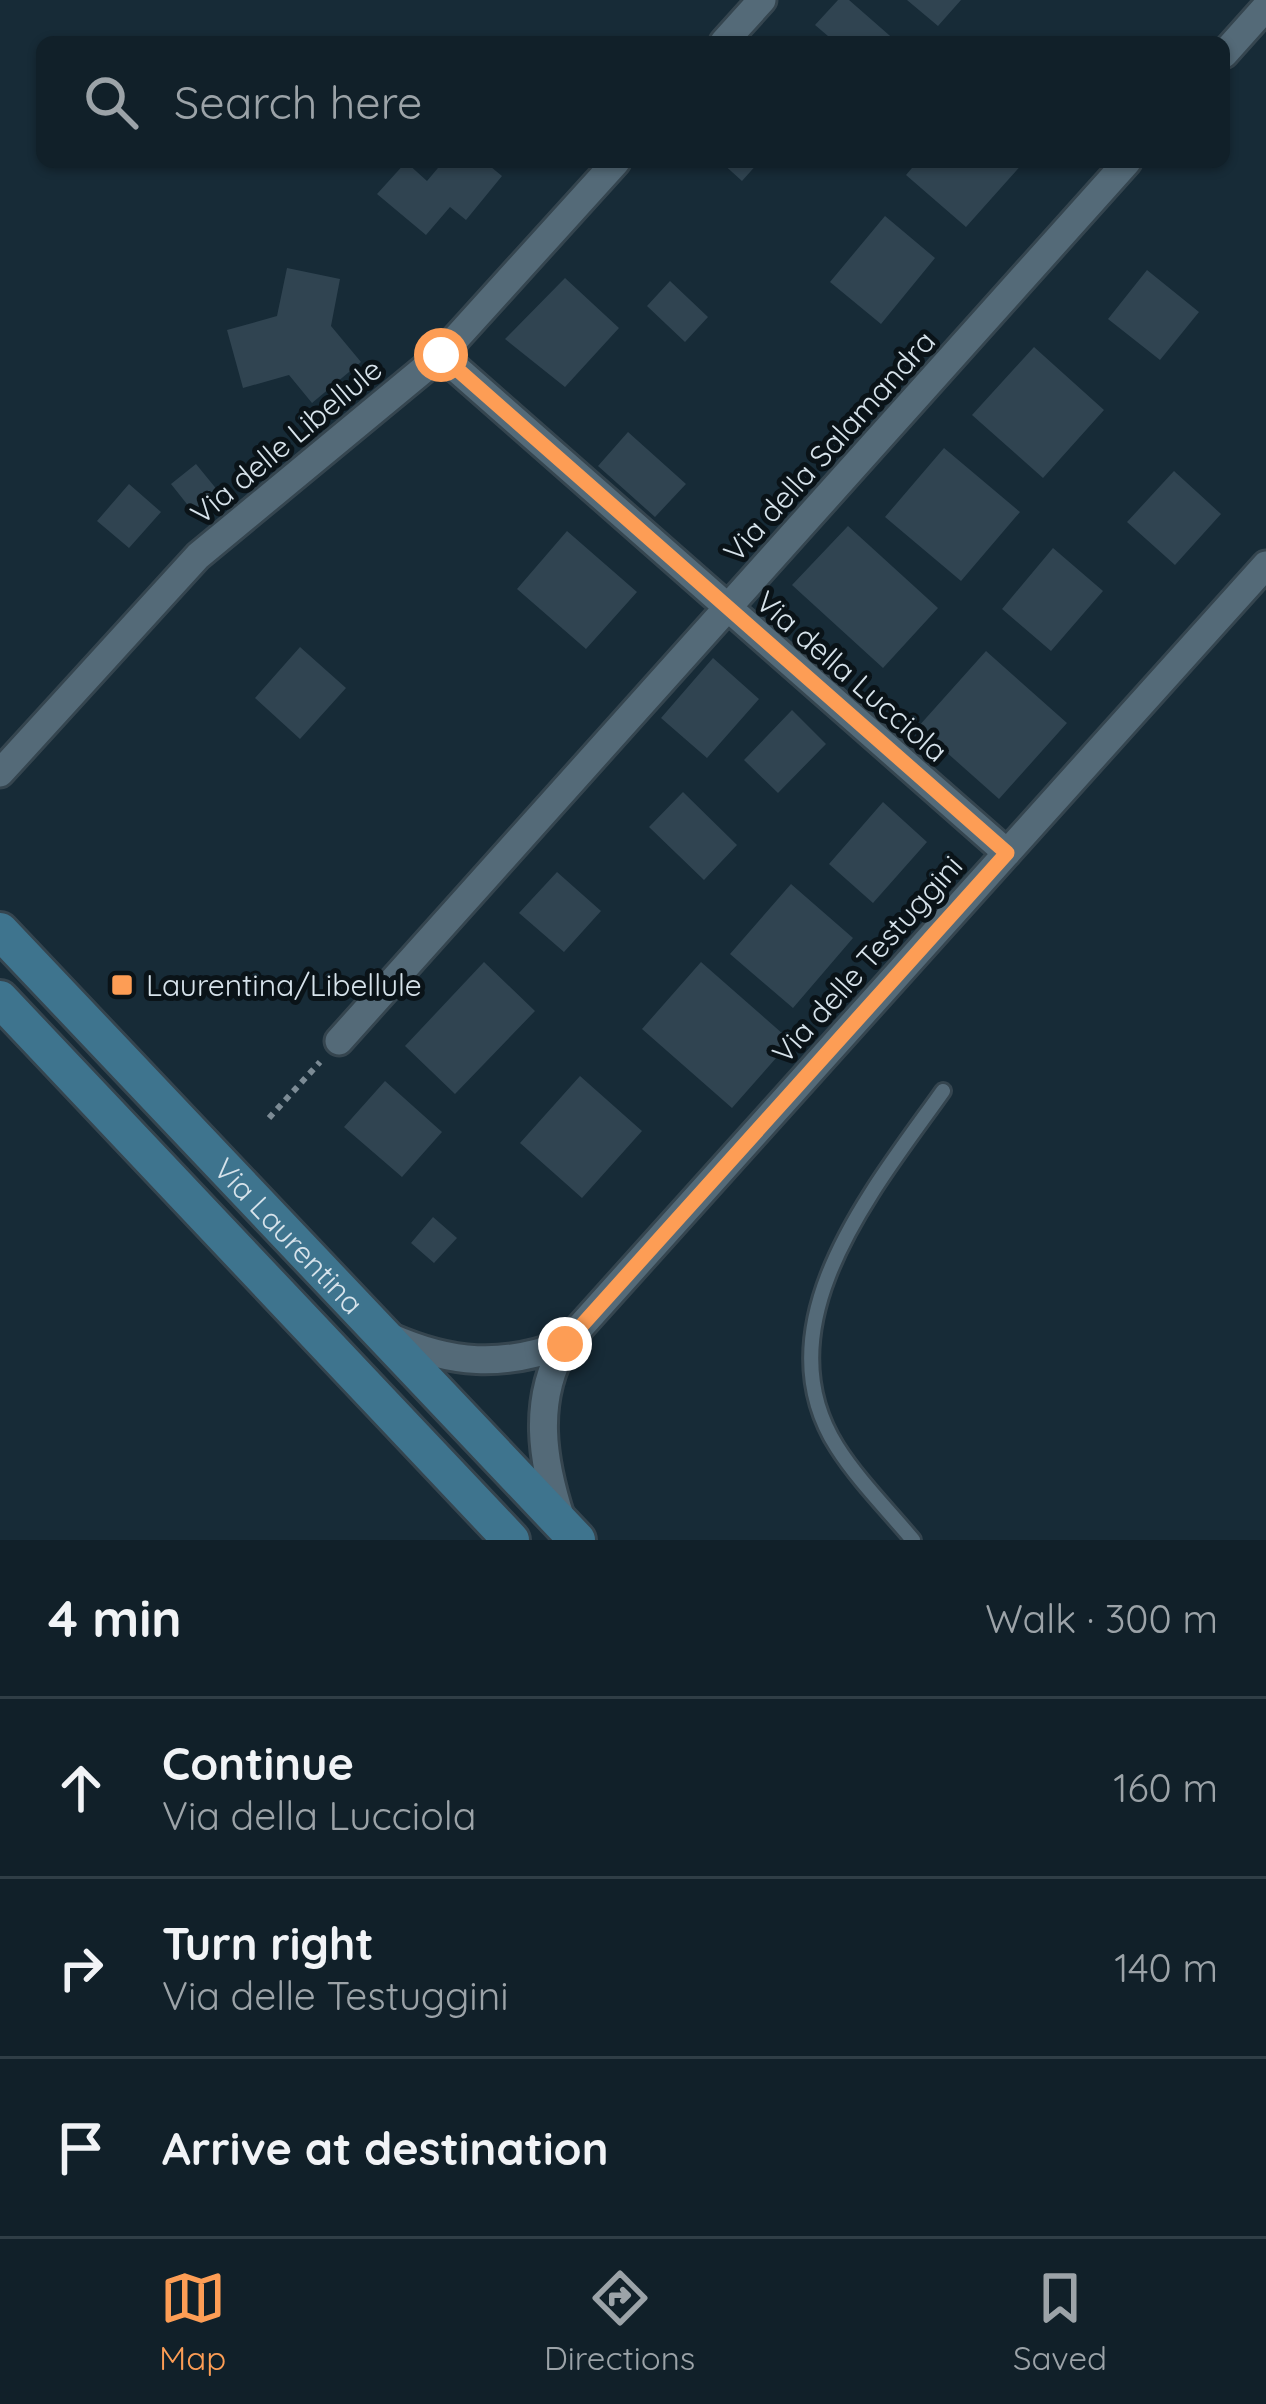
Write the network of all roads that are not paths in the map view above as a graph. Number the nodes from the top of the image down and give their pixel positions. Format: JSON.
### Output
{"nodes":[{"id":1,"x":762,"y":0,"type":"edge"},
{"id":2,"x":1266,"y":7,"type":"edge"},
{"id":3,"x":729,"y":36,"type":"edge"},
{"id":4,"x":1230,"y":47,"type":"edge"},
{"id":5,"x":611,"y":168,"type":"edge"},
{"id":6,"x":1122,"y":168,"type":"edge"},
{"id":7,"x":441,"y":355,"type":"junction"},
{"id":8,"x":1266,"y":565,"type":"edge"},
{"id":9,"x":726,"y":610,"type":"junction"},
{"id":10,"x":0,"y":773,"type":"edge"},
{"id":11,"x":1007,"y":853,"type":"junction"},
{"id":12,"x":0,"y":931,"type":"edge"},
{"id":13,"x":0,"y":999,"type":"edge"},
{"id":14,"x":339,"y":1042,"type":"road end"},
{"id":15,"x":943,"y":1091,"type":"dead end"},
{"id":16,"x":376,"y":1331,"type":"junction"},
{"id":17,"x":565,"y":1344,"type":"junction"},
{"id":18,"x":570,"y":1532,"type":"edge"},
{"id":19,"x":511,"y":1540,"type":"edge"},
{"id":20,"x":913,"y":1540,"type":"edge"}],
"edges":[{"from":1,"to":3,"type":"street"},
{"from":2,"to":4,"type":"street"},
{"from":5,"to":7,"type":"street","name":"Via delle Libellule"},
{"from":6,"to":9,"type":"street","name":"Via della Salamandra"},
{"from":7,"to":9,"type":"street","name":"Via della Lucciola"},
{"from":7,"to":10,"type":"street","name":"Via delle Libellule"},
{"from":8,"to":11,"type":"street","name":"Via delle Testuggini"},
{"from":9,"to":11,"type":"street","name":"Via della Lucciola"},
{"from":9,"to":14,"type":"street","name":"Via della Salamandra"},
{"from":11,"to":17,"type":"street","name":"Via delle Testuggini"},
{"from":12,"to":16,"type":"main road","name":"Via Laurentina"},
{"from":13,"to":19,"type":"main road","name":"Via Laurentina"},
{"from":15,"to":20,"type":"lane"},
{"from":16,"to":17,"type":"street"},
{"from":16,"to":18,"type":"main road","name":"Via Laurentina"},
{"from":17,"to":18,"type":"street"}]}
